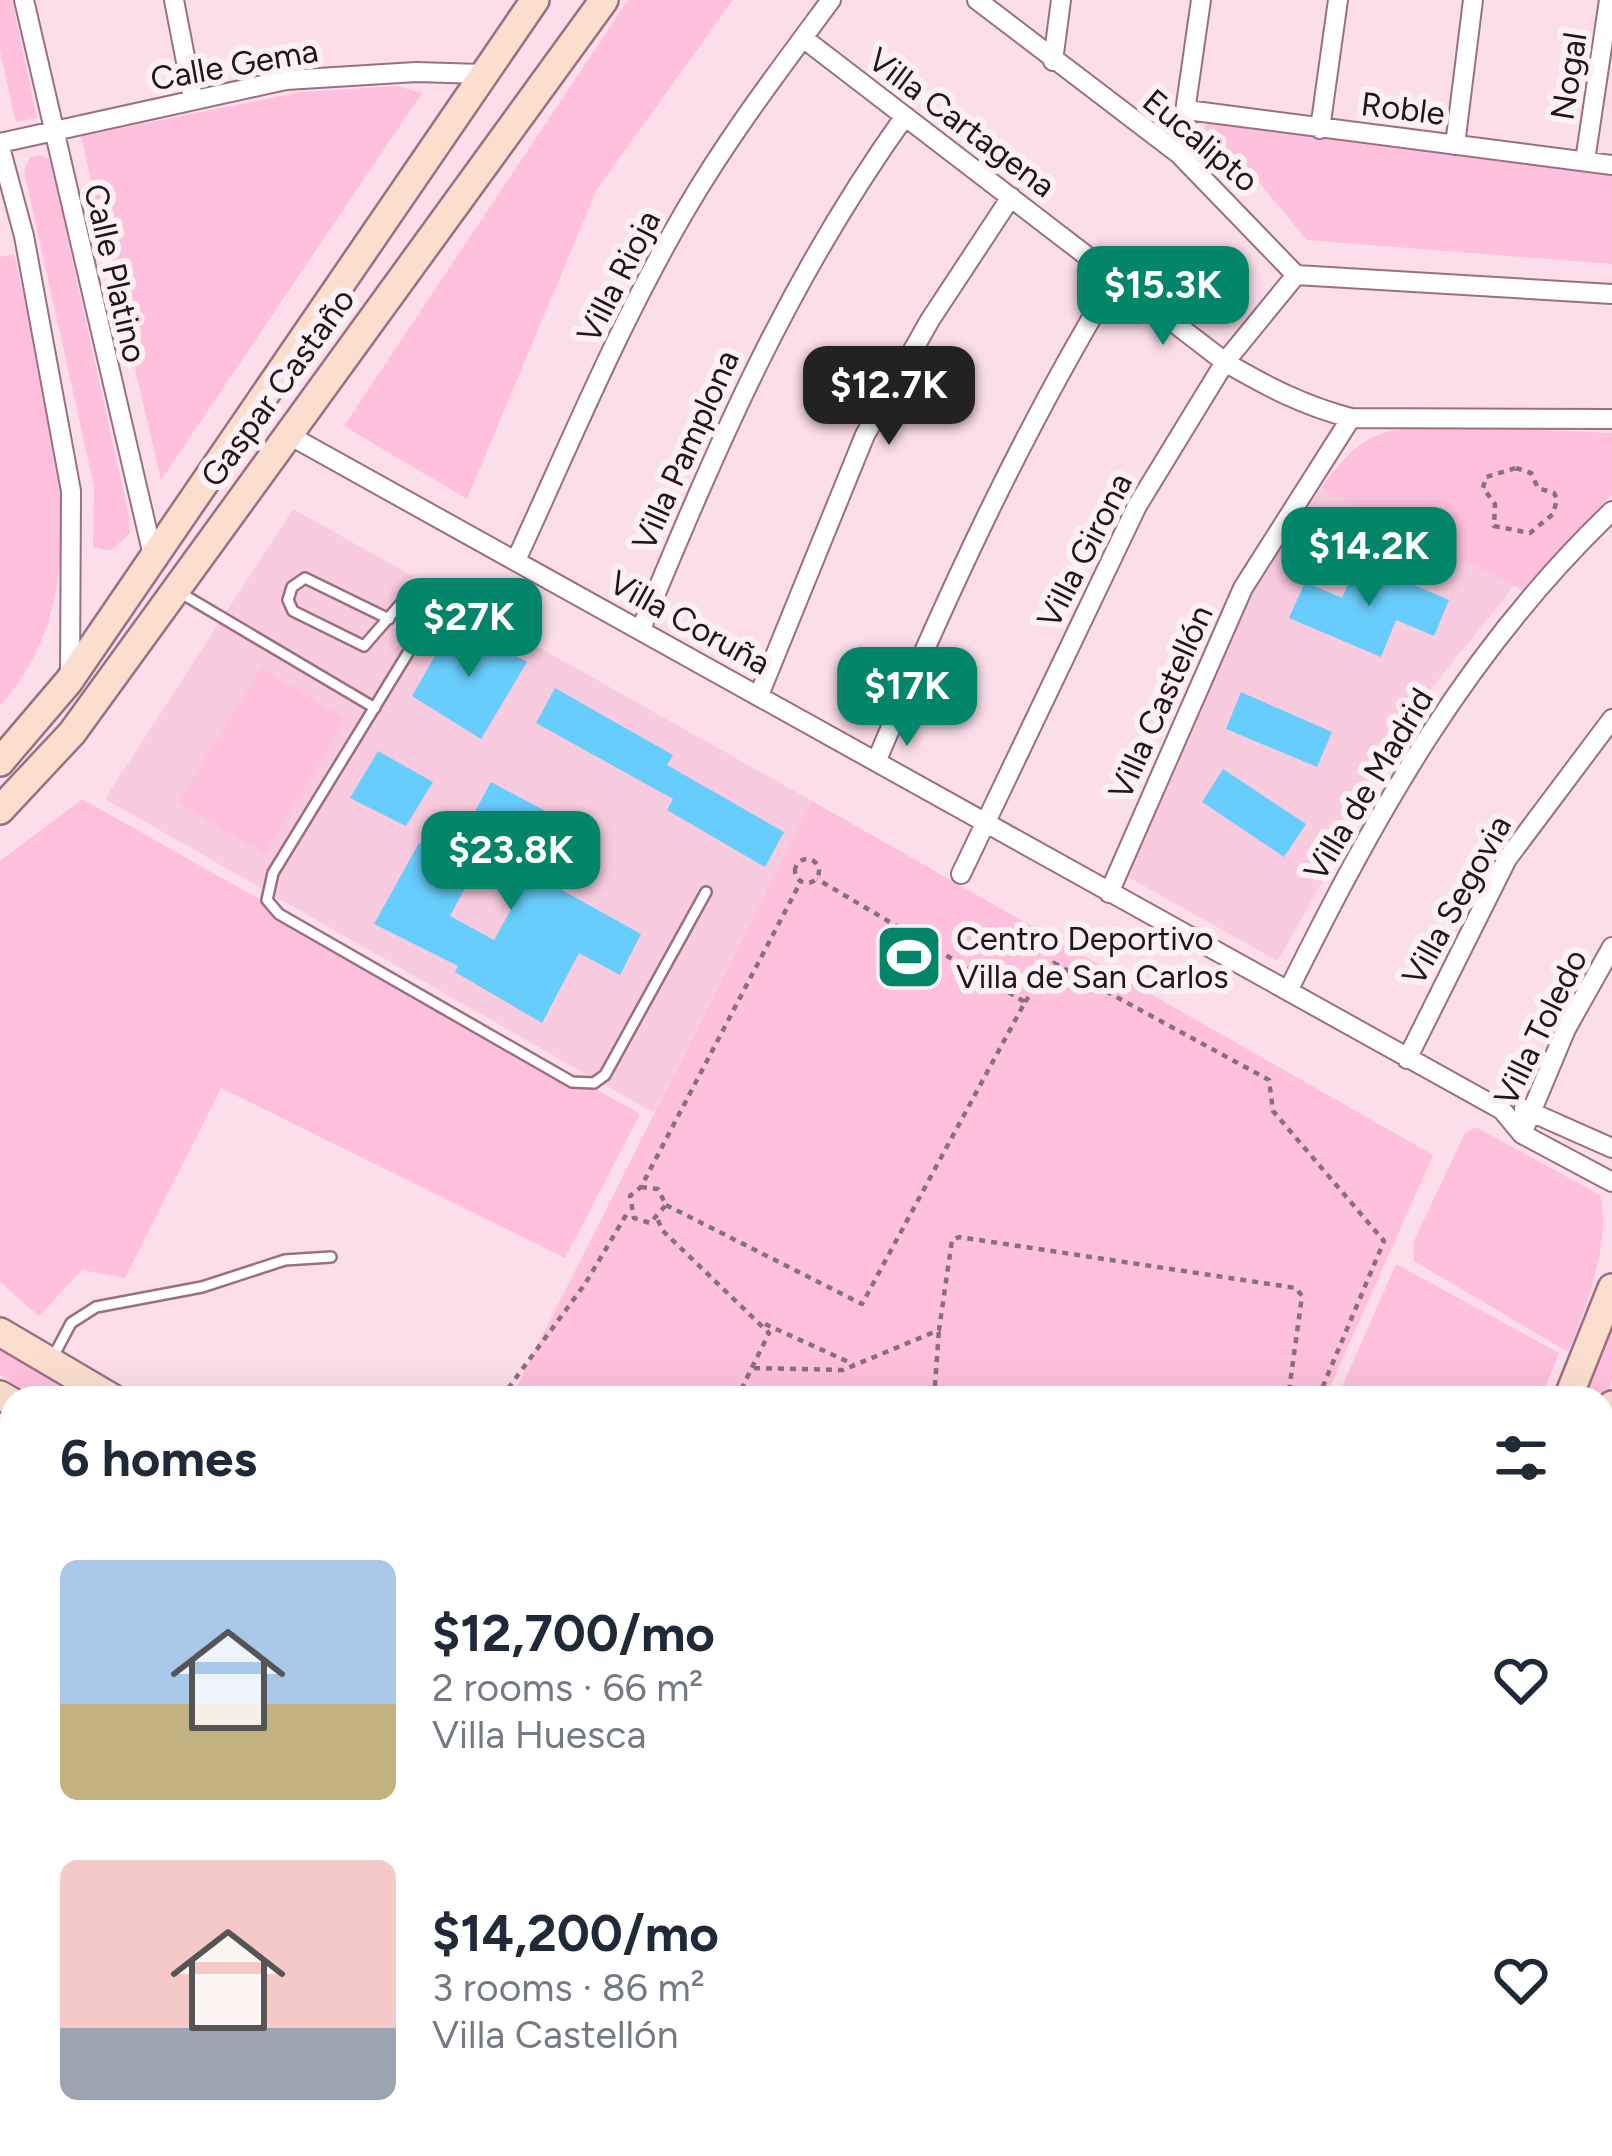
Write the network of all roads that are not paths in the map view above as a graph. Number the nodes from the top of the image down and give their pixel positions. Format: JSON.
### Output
{"nodes":[{"id":1,"x":24,"y":0,"type":"edge"},
{"id":2,"x":174,"y":0,"type":"edge"},
{"id":3,"x":535,"y":0,"type":"edge"},
{"id":4,"x":604,"y":0,"type":"edge"},
{"id":5,"x":831,"y":0,"type":"edge"},
{"id":6,"x":976,"y":0,"type":"edge"},
{"id":7,"x":1061,"y":0,"type":"edge"},
{"id":8,"x":1201,"y":0,"type":"edge"},
{"id":9,"x":1338,"y":0,"type":"edge"},
{"id":10,"x":1473,"y":0,"type":"edge"},
{"id":11,"x":1609,"y":0,"type":"edge"},
{"id":12,"x":803,"y":38,"type":"junction"},
{"id":13,"x":1053,"y":61,"type":"junction"},
{"id":14,"x":482,"y":74,"type":"junction"},
{"id":15,"x":194,"y":98,"type":"junction"},
{"id":16,"x":1187,"y":110,"type":"junction"},
{"id":17,"x":905,"y":116,"type":"junction"},
{"id":18,"x":1320,"y":129,"type":"junction"},
{"id":19,"x":52,"y":135,"type":"junction"},
{"id":20,"x":0,"y":145,"type":"edge"},
{"id":21,"x":1455,"y":145,"type":"junction"},
{"id":22,"x":1179,"y":154,"type":"junction"},
{"id":23,"x":1585,"y":161,"type":"junction"},
{"id":24,"x":1612,"y":164,"type":"edge"},
{"id":25,"x":1011,"y":197,"type":"junction"},
{"id":26,"x":24,"y":236,"type":"junction"},
{"id":27,"x":0,"y":241,"type":"edge"},
{"id":28,"x":1295,"y":275,"type":"junction"},
{"id":29,"x":1116,"y":278,"type":"junction"},
{"id":30,"x":1612,"y":294,"type":"edge"},
{"id":31,"x":1225,"y":362,"type":"junction"},
{"id":32,"x":1351,"y":418,"type":"junction"},
{"id":33,"x":1612,"y":419,"type":"edge"},
{"id":34,"x":287,"y":434,"type":"junction"},
{"id":35,"x":1612,"y":511,"type":"edge"},
{"id":36,"x":517,"y":558,"type":"junction"},
{"id":37,"x":154,"y":560,"type":"junction"},
{"id":38,"x":174,"y":589,"type":"junction"},
{"id":39,"x":389,"y":619,"type":"junction"},
{"id":40,"x":641,"y":629,"type":"junction"},
{"id":41,"x":69,"y":681,"type":"junction"},
{"id":42,"x":759,"y":695,"type":"junction"},
{"id":43,"x":376,"y":708,"type":"junction"},
{"id":44,"x":1612,"y":719,"type":"edge"},
{"id":45,"x":0,"y":762,"type":"edge"},
{"id":46,"x":876,"y":762,"type":"junction"},
{"id":47,"x":0,"y":810,"type":"edge"},
{"id":48,"x":986,"y":825,"type":"junction"},
{"id":49,"x":961,"y":874,"type":"dead end"},
{"id":50,"x":706,"y":892,"type":"dead end"},
{"id":51,"x":1109,"y":893,"type":"junction"},
{"id":52,"x":1612,"y":947,"type":"edge"},
{"id":53,"x":1288,"y":991,"type":"junction"},
{"id":54,"x":1407,"y":1059,"type":"junction"},
{"id":55,"x":1532,"y":1109,"type":"junction"},
{"id":56,"x":1502,"y":1110,"type":"junction"},
{"id":57,"x":1522,"y":1133,"type":"junction"},
{"id":58,"x":1612,"y":1148,"type":"edge"},
{"id":59,"x":1612,"y":1182,"type":"edge"},
{"id":60,"x":331,"y":1257,"type":"dead end"},
{"id":61,"x":1612,"y":1288,"type":"edge"},
{"id":62,"x":0,"y":1332,"type":"edge"},
{"id":63,"x":50,"y":1364,"type":"junction"},
{"id":64,"x":90,"y":1386,"type":"edge"},
{"id":65,"x":1573,"y":1386,"type":"edge"}],
"edges":[{"from":1,"to":19,"type":"street","name":"Calle Platino"},
{"from":2,"to":15,"type":"street"},
{"from":3,"to":14,"type":"main road","name":"Gaspar Castaño"},
{"from":4,"to":34,"type":"main road","name":"Gaspar Castaño"},
{"from":5,"to":12,"type":"street","name":"Villa Rioja"},
{"from":6,"to":13,"type":"street","name":"Eucalipto"},
{"from":7,"to":13,"type":"street"},
{"from":8,"to":16,"type":"street"},
{"from":9,"to":18,"type":"street"},
{"from":10,"to":21,"type":"street"},
{"from":11,"to":23,"type":"street","name":"Nogal"},
{"from":12,"to":17,"type":"street","name":"Villa Cartagena"},
{"from":12,"to":36,"type":"street","name":"Villa Rioja"},
{"from":13,"to":22,"type":"street","name":"Eucalipto"},
{"from":14,"to":15,"type":"street","name":"Calle Gema"},
{"from":14,"to":37,"type":"main road","name":"Gaspar Castaño"},
{"from":15,"to":19,"type":"street","name":"Calle Gema"},
{"from":16,"to":18,"type":"street","name":"Roble"},
{"from":16,"to":22,"type":"street"},
{"from":17,"to":25,"type":"street","name":"Villa Cartagena"},
{"from":17,"to":40,"type":"street","name":"Villa Pamplona"},
{"from":18,"to":21,"type":"street","name":"Roble"},
{"from":19,"to":20,"type":"street","name":"Calle Gema"},
{"from":19,"to":37,"type":"street","name":"Calle Platino"},
{"from":20,"to":26,"type":"street"},
{"from":21,"to":23,"type":"street","name":"Roble"},
{"from":22,"to":28,"type":"street","name":"Eucalipto"},
{"from":23,"to":24,"type":"street","name":"Roble"},
{"from":25,"to":29,"type":"street","name":"Villa Cartagena"},
{"from":25,"to":42,"type":"street"},
{"from":26,"to":27,"type":"street"},
{"from":26,"to":41,"type":"street"},
{"from":28,"to":30,"type":"street"},
{"from":28,"to":31,"type":"street","name":"Villa Girona"},
{"from":29,"to":31,"type":"street","name":"Villa Cartagena"},
{"from":29,"to":46,"type":"street"},
{"from":31,"to":32,"type":"street","name":"Villa Cartagena"},
{"from":31,"to":48,"type":"street","name":"Villa Girona"},
{"from":32,"to":33,"type":"street","name":"Villa Cartagena"},
{"from":32,"to":51,"type":"street","name":"Villa Castellón"},
{"from":34,"to":36,"type":"street","name":"Villa Coruña"},
{"from":34,"to":38,"type":"main road","name":"Gaspar Castaño"},
{"from":35,"to":53,"type":"street","name":"Villa de Madrid"},
{"from":36,"to":40,"type":"street","name":"Villa Coruña"},
{"from":37,"to":41,"type":"main road","name":"Gaspar Castaño"},
{"from":38,"to":43,"type":"lane"},
{"from":38,"to":47,"type":"main road","name":"Gaspar Castaño"},
{"from":39,"to":39,"type":"lane"},
{"from":39,"to":43,"type":"lane"},
{"from":40,"to":42,"type":"street","name":"Villa Coruña"},
{"from":41,"to":45,"type":"main road","name":"Gaspar Castaño"},
{"from":42,"to":46,"type":"street","name":"Villa Coruña"},
{"from":43,"to":50,"type":"lane"},
{"from":44,"to":54,"type":"street","name":"Villa Segovia"},
{"from":46,"to":48,"type":"street","name":"Villa Coruña"},
{"from":48,"to":49,"type":"street","name":"Villa Girona"},
{"from":48,"to":51,"type":"street","name":"Villa Coruña"},
{"from":51,"to":53,"type":"street","name":"Villa Coruña"},
{"from":52,"to":55,"type":"street","name":"Villa Toledo"},
{"from":53,"to":54,"type":"street","name":"Villa Coruña"},
{"from":54,"to":56,"type":"street","name":"Villa Coruña"},
{"from":55,"to":56,"type":"street"},
{"from":55,"to":57,"type":"street","name":"Villa Toledo"},
{"from":55,"to":58,"type":"street"},
{"from":56,"to":57,"type":"street","name":"Villa Coruña"},
{"from":57,"to":59,"type":"street","name":"Villa Coruña"},
{"from":60,"to":63,"type":"lane"},
{"from":61,"to":65,"type":"main road"},
{"from":62,"to":63,"type":"main road"},
{"from":63,"to":64,"type":"main road"}]}
